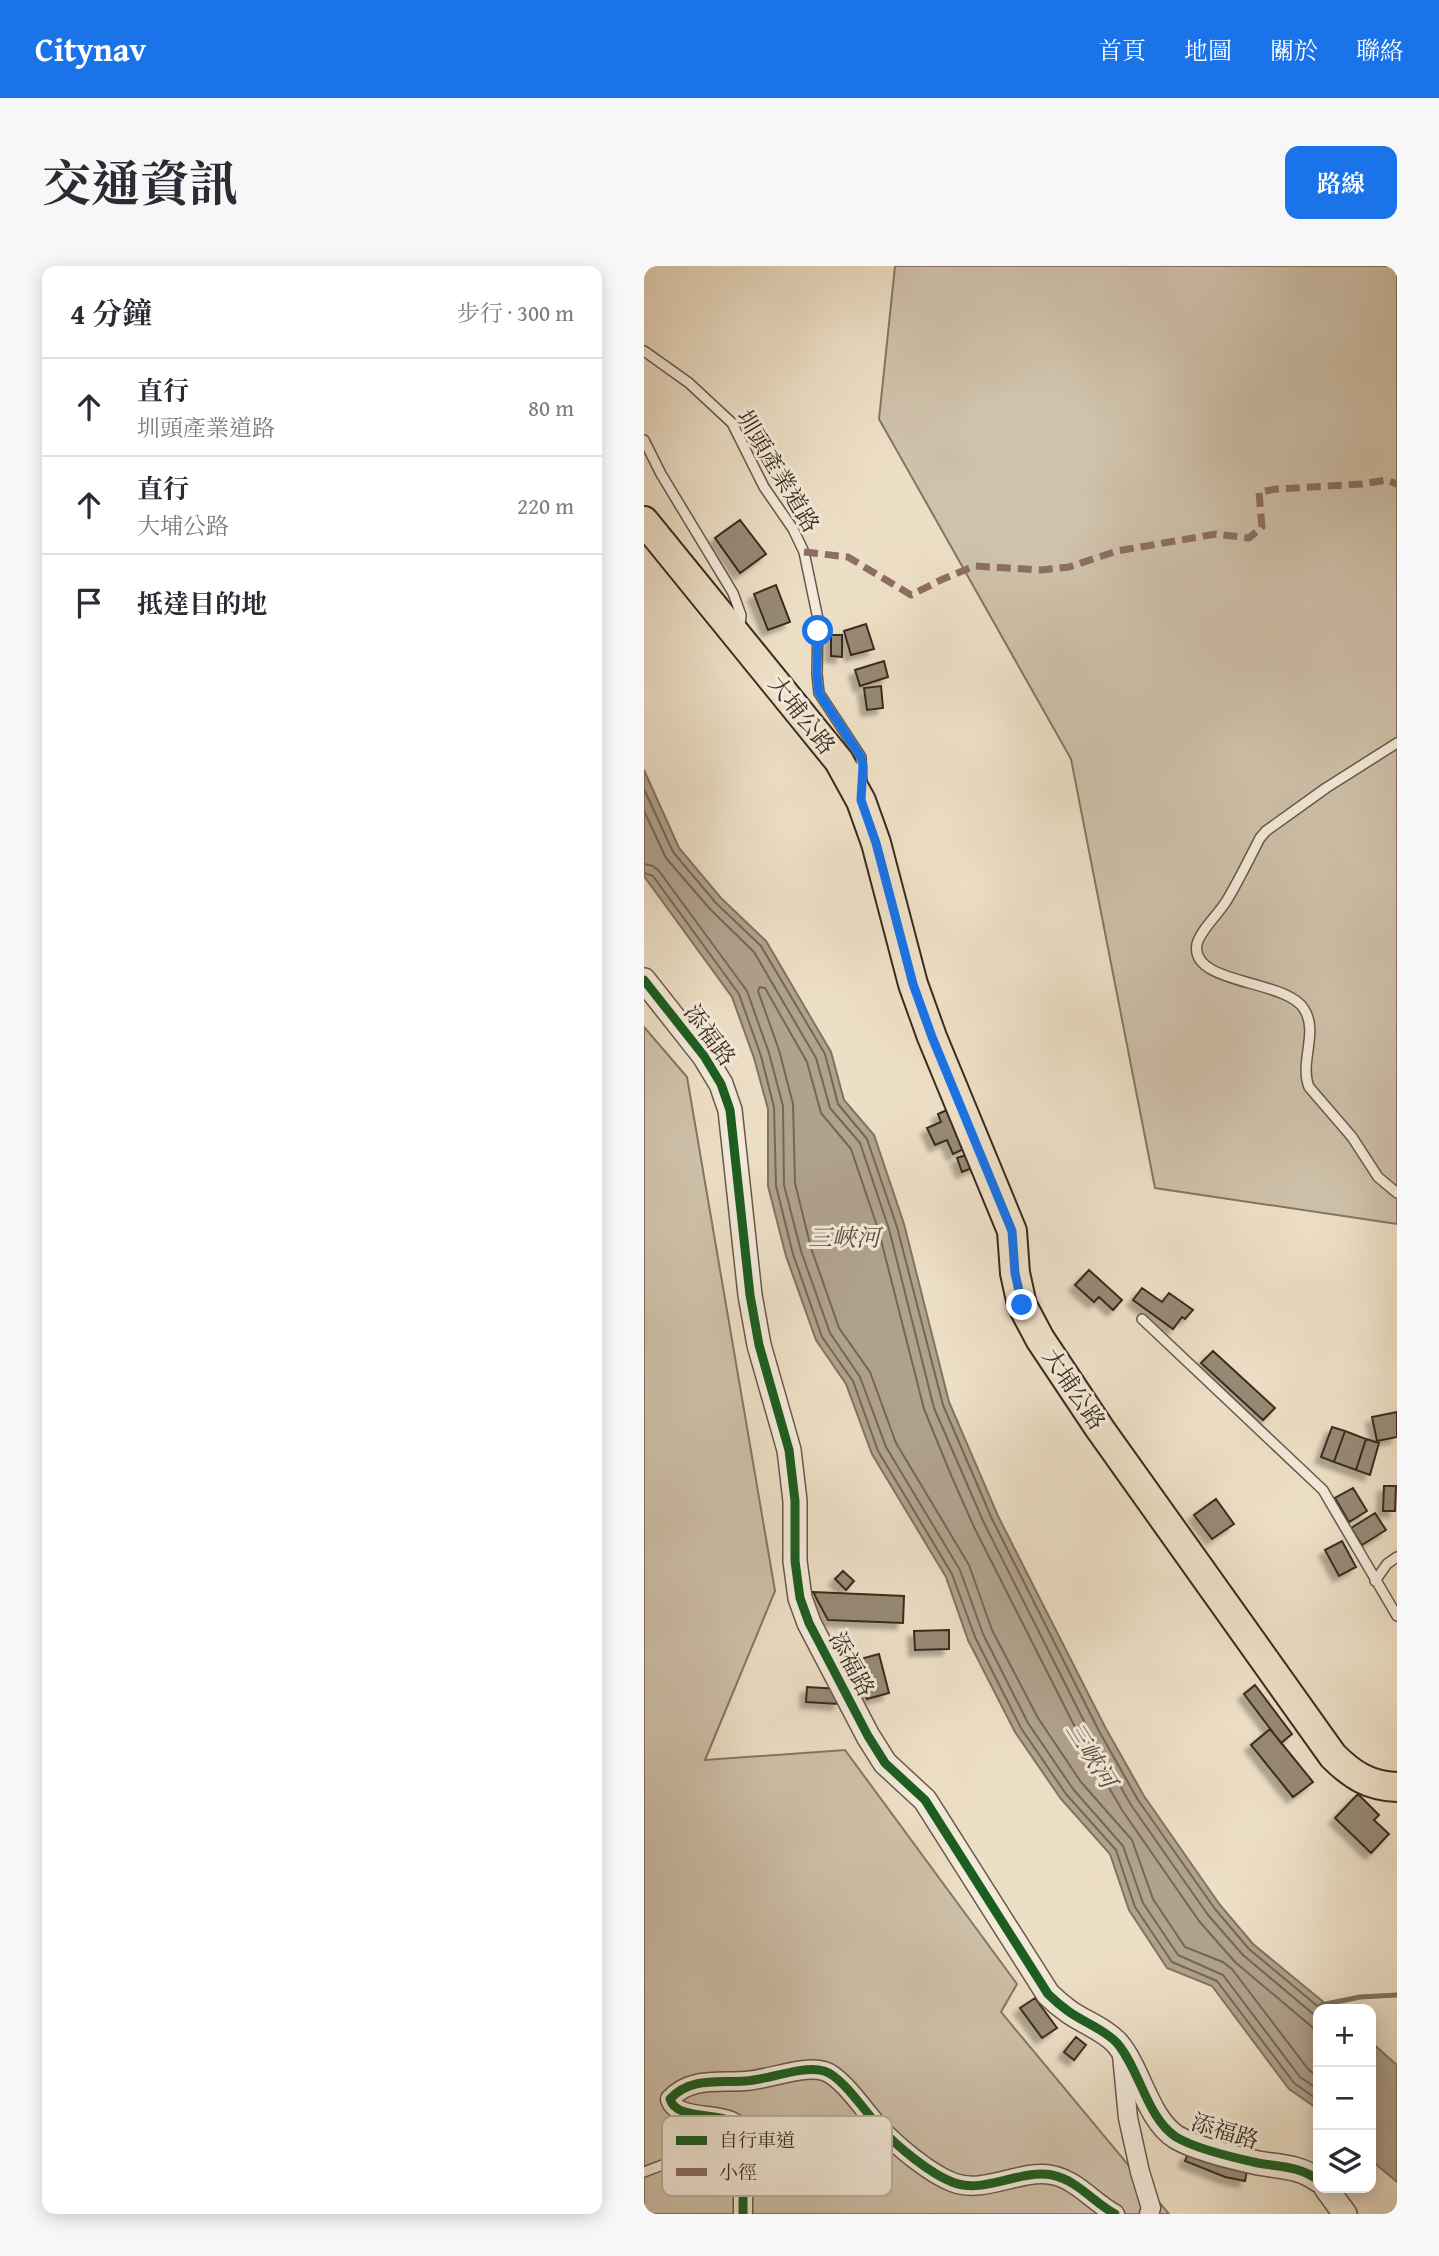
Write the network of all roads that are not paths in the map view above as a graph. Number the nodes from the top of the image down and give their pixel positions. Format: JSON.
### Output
{"nodes":[{"id":1,"x":644,"y":351,"type":"edge"},
{"id":2,"x":644,"y":440,"type":"edge"},
{"id":3,"x":644,"y":521,"type":"edge"},
{"id":4,"x":740,"y":637,"type":"junction"},
{"id":5,"x":1397,"y":743,"type":"edge"},
{"id":6,"x":861,"y":800,"type":"junction"},
{"id":7,"x":644,"y":980,"type":"edge"},
{"id":8,"x":1397,"y":1193,"type":"edge"},
{"id":9,"x":1142,"y":1319,"type":"dead end"},
{"id":10,"x":1397,"y":1557,"type":"edge"},
{"id":11,"x":1376,"y":1581,"type":"junction"},
{"id":12,"x":1397,"y":1616,"type":"edge"},
{"id":13,"x":1397,"y":1787,"type":"edge"},
{"id":14,"x":1121,"y":2049,"type":"junction"},
{"id":15,"x":711,"y":2116,"type":"edge"},
{"id":16,"x":870,"y":2116,"type":"edge"},
{"id":17,"x":892,"y":2138,"type":"edge"},
{"id":18,"x":662,"y":2165,"type":"edge"},
{"id":19,"x":644,"y":2172,"type":"edge"},
{"id":20,"x":1313,"y":2176,"type":"edge"},
{"id":21,"x":1330,"y":2193,"type":"edge"},
{"id":22,"x":743,"y":2196,"type":"edge"},
{"id":23,"x":743,"y":2214,"type":"edge"},
{"id":24,"x":1115,"y":2214,"type":"edge"},
{"id":25,"x":1149,"y":2214,"type":"edge"},
{"id":26,"x":1345,"y":2214,"type":"edge"}],
"edges":[{"from":1,"to":6,"type":"lane","name":"圳頭產業道路"},
{"from":2,"to":4,"type":"lane"},
{"from":3,"to":4,"type":"main road","name":"大埔公路"},
{"from":4,"to":6,"type":"main road","name":"大埔公路"},
{"from":5,"to":8,"type":"lane"},
{"from":6,"to":13,"type":"main road","name":"大埔公路"},
{"from":7,"to":14,"type":"street","name":"添福路"},
{"from":9,"to":11,"type":"lane"},
{"from":10,"to":11,"type":"lane"},
{"from":11,"to":12,"type":"lane"},
{"from":14,"to":20,"type":"street","name":"添福路"},
{"from":14,"to":25,"type":"street"},
{"from":15,"to":16,"type":"street"},
{"from":17,"to":24,"type":"street"},
{"from":18,"to":19,"type":"lane"},
{"from":21,"to":26,"type":"street"},
{"from":22,"to":23,"type":"street"}]}
